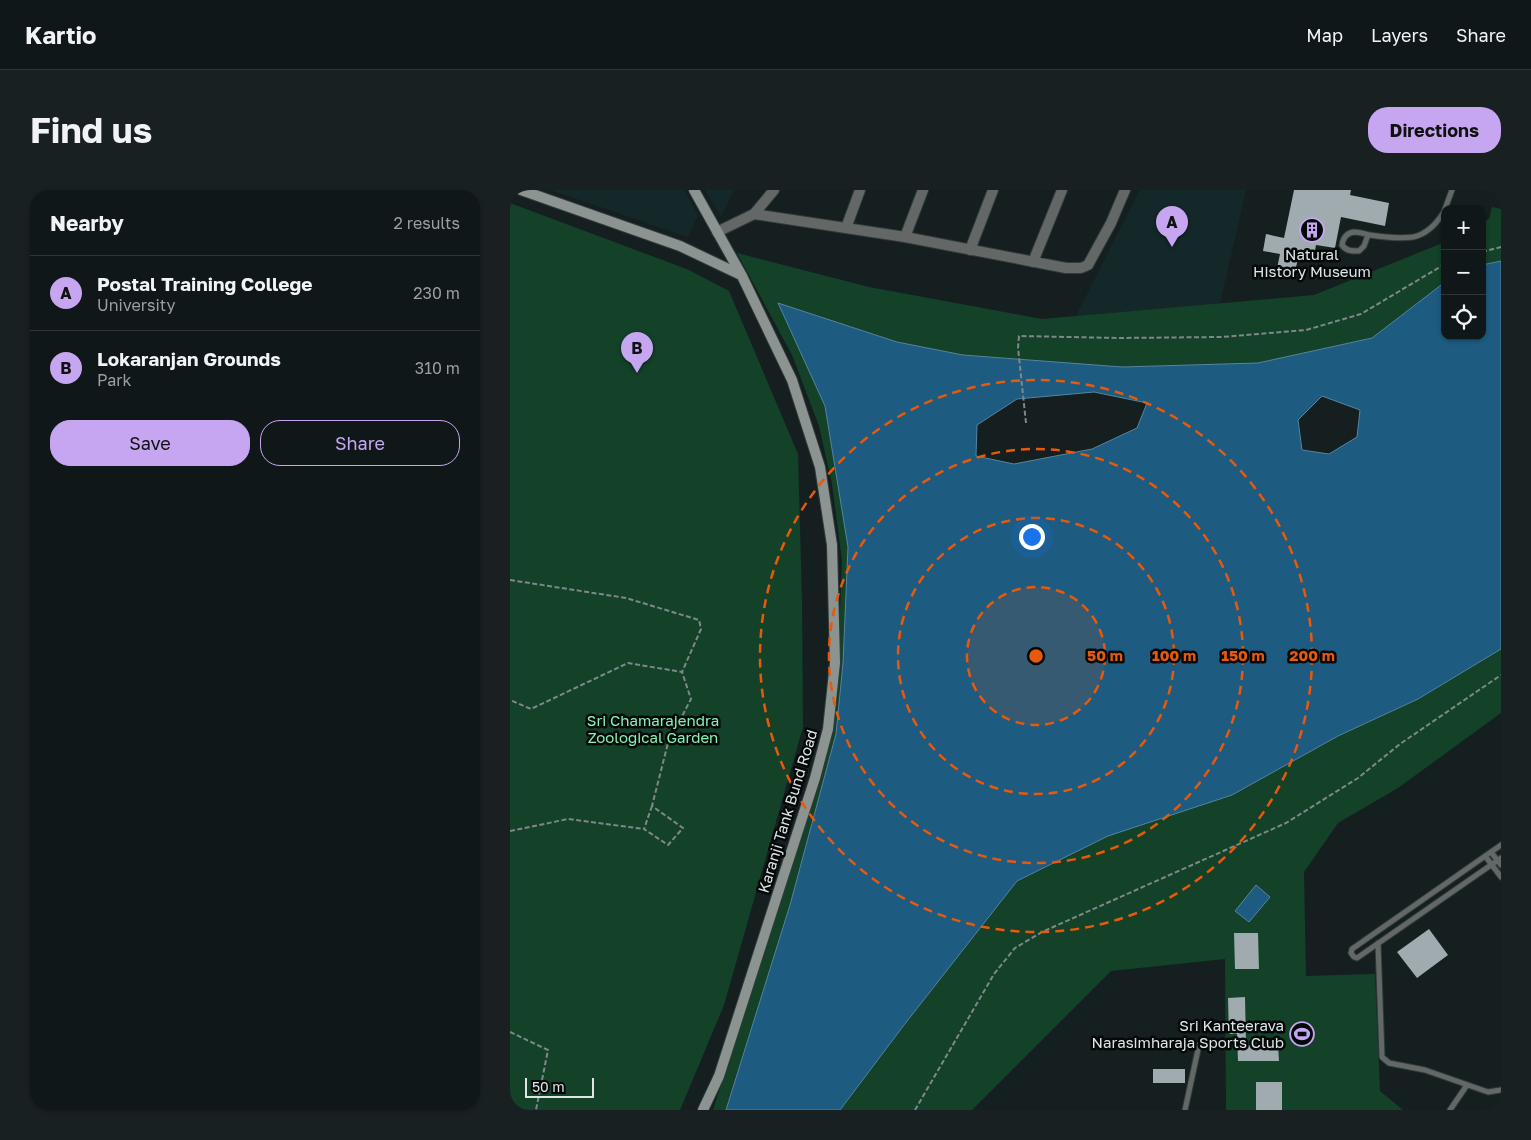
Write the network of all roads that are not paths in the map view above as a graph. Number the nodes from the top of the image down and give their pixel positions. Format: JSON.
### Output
{"nodes":[{"id":1,"x":521,"y":190,"type":"edge"},
{"id":2,"x":694,"y":190,"type":"edge"},
{"id":3,"x":774,"y":190,"type":"edge"},
{"id":4,"x":860,"y":190,"type":"edge"},
{"id":5,"x":923,"y":190,"type":"edge"},
{"id":6,"x":993,"y":190,"type":"edge"},
{"id":7,"x":1062,"y":190,"type":"edge"},
{"id":8,"x":1125,"y":190,"type":"edge"},
{"id":9,"x":1452,"y":190,"type":"edge"},
{"id":10,"x":1446,"y":205,"type":"edge"},
{"id":11,"x":754,"y":214,"type":"junction"},
{"id":12,"x":1441,"y":217,"type":"edge"},
{"id":13,"x":846,"y":228,"type":"junction"},
{"id":14,"x":717,"y":232,"type":"junction"},
{"id":15,"x":1368,"y":235,"type":"junction"},
{"id":16,"x":905,"y":237,"type":"junction"},
{"id":17,"x":970,"y":250,"type":"junction"},
{"id":18,"x":1033,"y":262,"type":"junction"},
{"id":19,"x":742,"y":276,"type":"junction"},
{"id":20,"x":1501,"y":845,"type":"edge"},
{"id":21,"x":1491,"y":852,"type":"junction"},
{"id":22,"x":1485,"y":856,"type":"junction"},
{"id":23,"x":1500,"y":861,"type":"edge"},
{"id":24,"x":1491,"y":865,"type":"junction"},
{"id":25,"x":1501,"y":877,"type":"edge"},
{"id":26,"x":1378,"y":943,"type":"junction"},
{"id":27,"x":1199,"y":1045,"type":"dead end"},
{"id":28,"x":1467,"y":1085,"type":"junction"},
{"id":29,"x":1501,"y":1090,"type":"edge"},
{"id":30,"x":703,"y":1110,"type":"edge"},
{"id":31,"x":1185,"y":1110,"type":"edge"},
{"id":32,"x":1450,"y":1110,"type":"edge"}],
"edges":[{"from":1,"to":19,"type":"street"},
{"from":2,"to":14,"type":"street","name":"Karanji Tank Bund Road"},
{"from":3,"to":11,"type":"street"},
{"from":4,"to":13,"type":"street"},
{"from":5,"to":16,"type":"street"},
{"from":6,"to":17,"type":"street"},
{"from":7,"to":18,"type":"street"},
{"from":8,"to":18,"type":"street"},
{"from":9,"to":10,"type":"lane"},
{"from":11,"to":13,"type":"street"},
{"from":11,"to":14,"type":"street"},
{"from":12,"to":15,"type":"lane"},
{"from":13,"to":16,"type":"street"},
{"from":14,"to":19,"type":"street","name":"Karanji Tank Bund Road"},
{"from":15,"to":15,"type":"lane"},
{"from":16,"to":17,"type":"street"},
{"from":17,"to":18,"type":"street"},
{"from":19,"to":30,"type":"street","name":"Karanji Tank Bund Road"},
{"from":20,"to":21,"type":"lane"},
{"from":21,"to":22,"type":"lane"},
{"from":21,"to":23,"type":"lane"},
{"from":22,"to":24,"type":"lane"},
{"from":22,"to":26,"type":"lane"},
{"from":23,"to":24,"type":"lane"},
{"from":24,"to":25,"type":"lane"},
{"from":24,"to":26,"type":"lane"},
{"from":26,"to":28,"type":"lane"},
{"from":27,"to":31,"type":"lane"},
{"from":28,"to":29,"type":"lane"},
{"from":28,"to":32,"type":"lane"}]}
